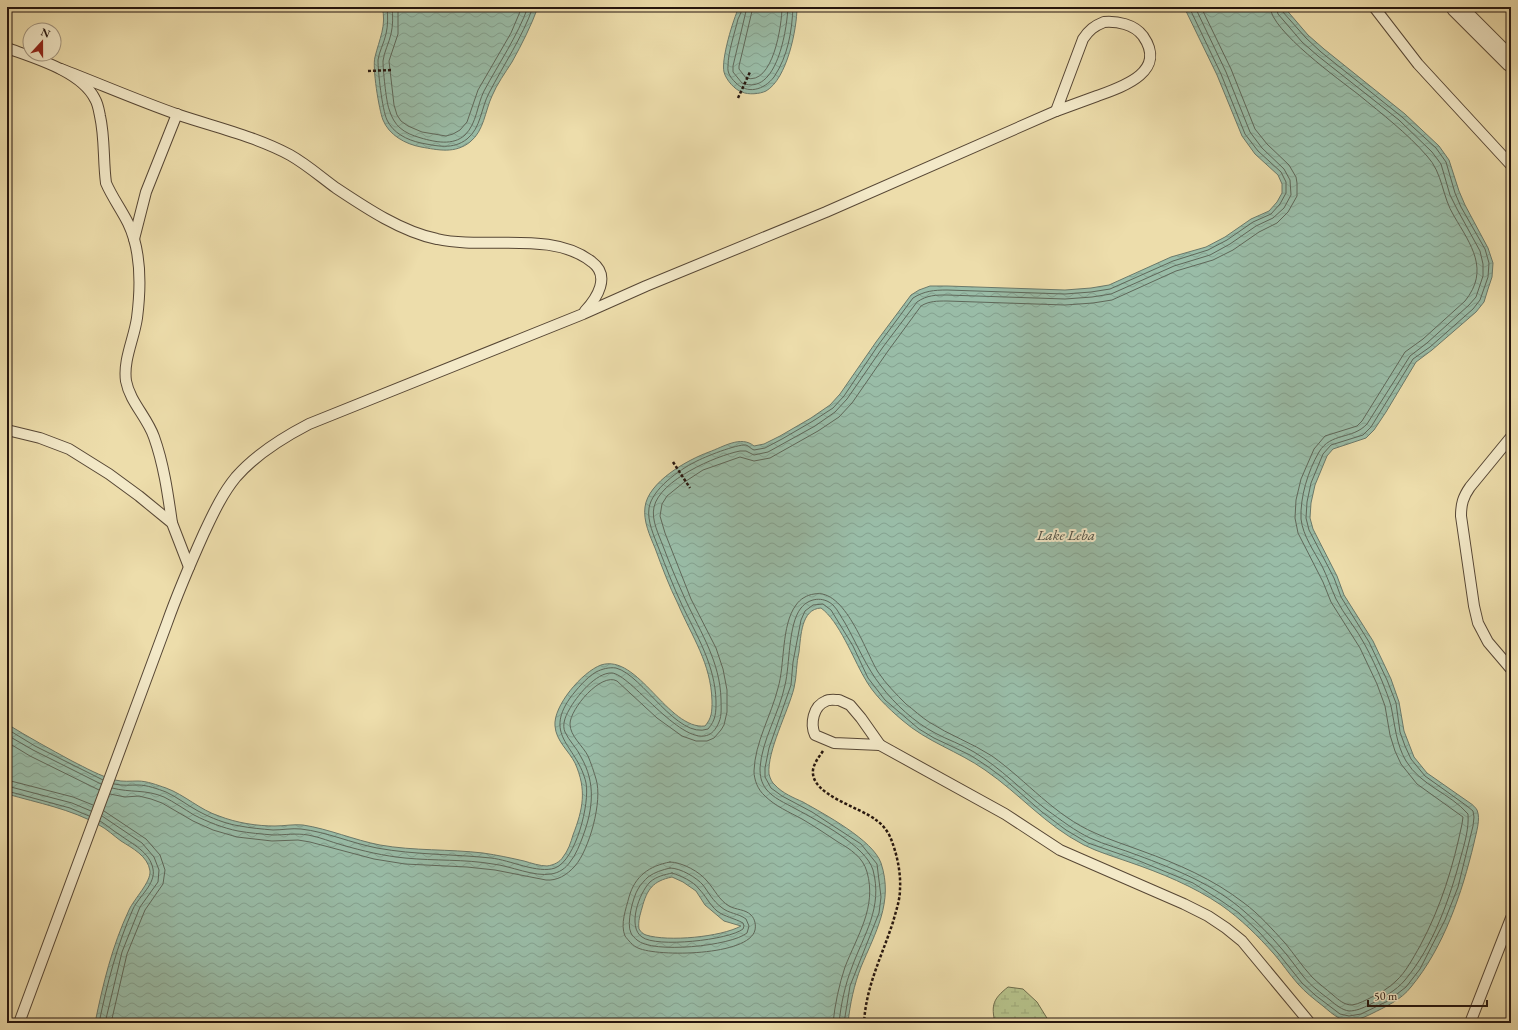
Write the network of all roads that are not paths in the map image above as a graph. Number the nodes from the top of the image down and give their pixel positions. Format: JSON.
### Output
{"nodes":[{"id":1,"x":1374,"y":7,"type":"edge"},
{"id":2,"x":1456,"y":7,"type":"edge"},
{"id":3,"x":7,"y":48,"type":"edge"},
{"id":4,"x":1511,"y":62,"type":"edge"},
{"id":5,"x":61,"y":69,"type":"junction"},
{"id":6,"x":1056,"y":111,"type":"junction"},
{"id":7,"x":177,"y":114,"type":"junction"},
{"id":8,"x":1511,"y":165,"type":"edge"},
{"id":9,"x":134,"y":240,"type":"junction"},
{"id":10,"x":583,"y":314,"type":"junction"},
{"id":11,"x":7,"y":430,"type":"edge"},
{"id":12,"x":1511,"y":437,"type":"edge"},
{"id":13,"x":172,"y":523,"type":"junction"},
{"id":14,"x":189,"y":567,"type":"junction"},
{"id":15,"x":1511,"y":669,"type":"edge"},
{"id":16,"x":880,"y":745,"type":"junction"},
{"id":17,"x":1511,"y":918,"type":"edge"},
{"id":18,"x":19,"y":1023,"type":"edge"},
{"id":19,"x":1310,"y":1023,"type":"edge"},
{"id":20,"x":1469,"y":1023,"type":"edge"}],
"edges":[{"from":1,"to":8,"type":"lane"},
{"from":2,"to":4,"type":"street"},
{"from":3,"to":5,"type":"lane"},
{"from":5,"to":7,"type":"lane"},
{"from":5,"to":9,"type":"lane"},
{"from":6,"to":6,"type":"lane"},
{"from":6,"to":10,"type":"lane"},
{"from":7,"to":9,"type":"lane"},
{"from":7,"to":10,"type":"lane"},
{"from":9,"to":13,"type":"lane"},
{"from":10,"to":14,"type":"lane"},
{"from":11,"to":13,"type":"lane"},
{"from":12,"to":15,"type":"lane"},
{"from":13,"to":14,"type":"lane"},
{"from":14,"to":18,"type":"lane"},
{"from":16,"to":16,"type":"lane"},
{"from":16,"to":19,"type":"lane"},
{"from":17,"to":20,"type":"lane"}]}
